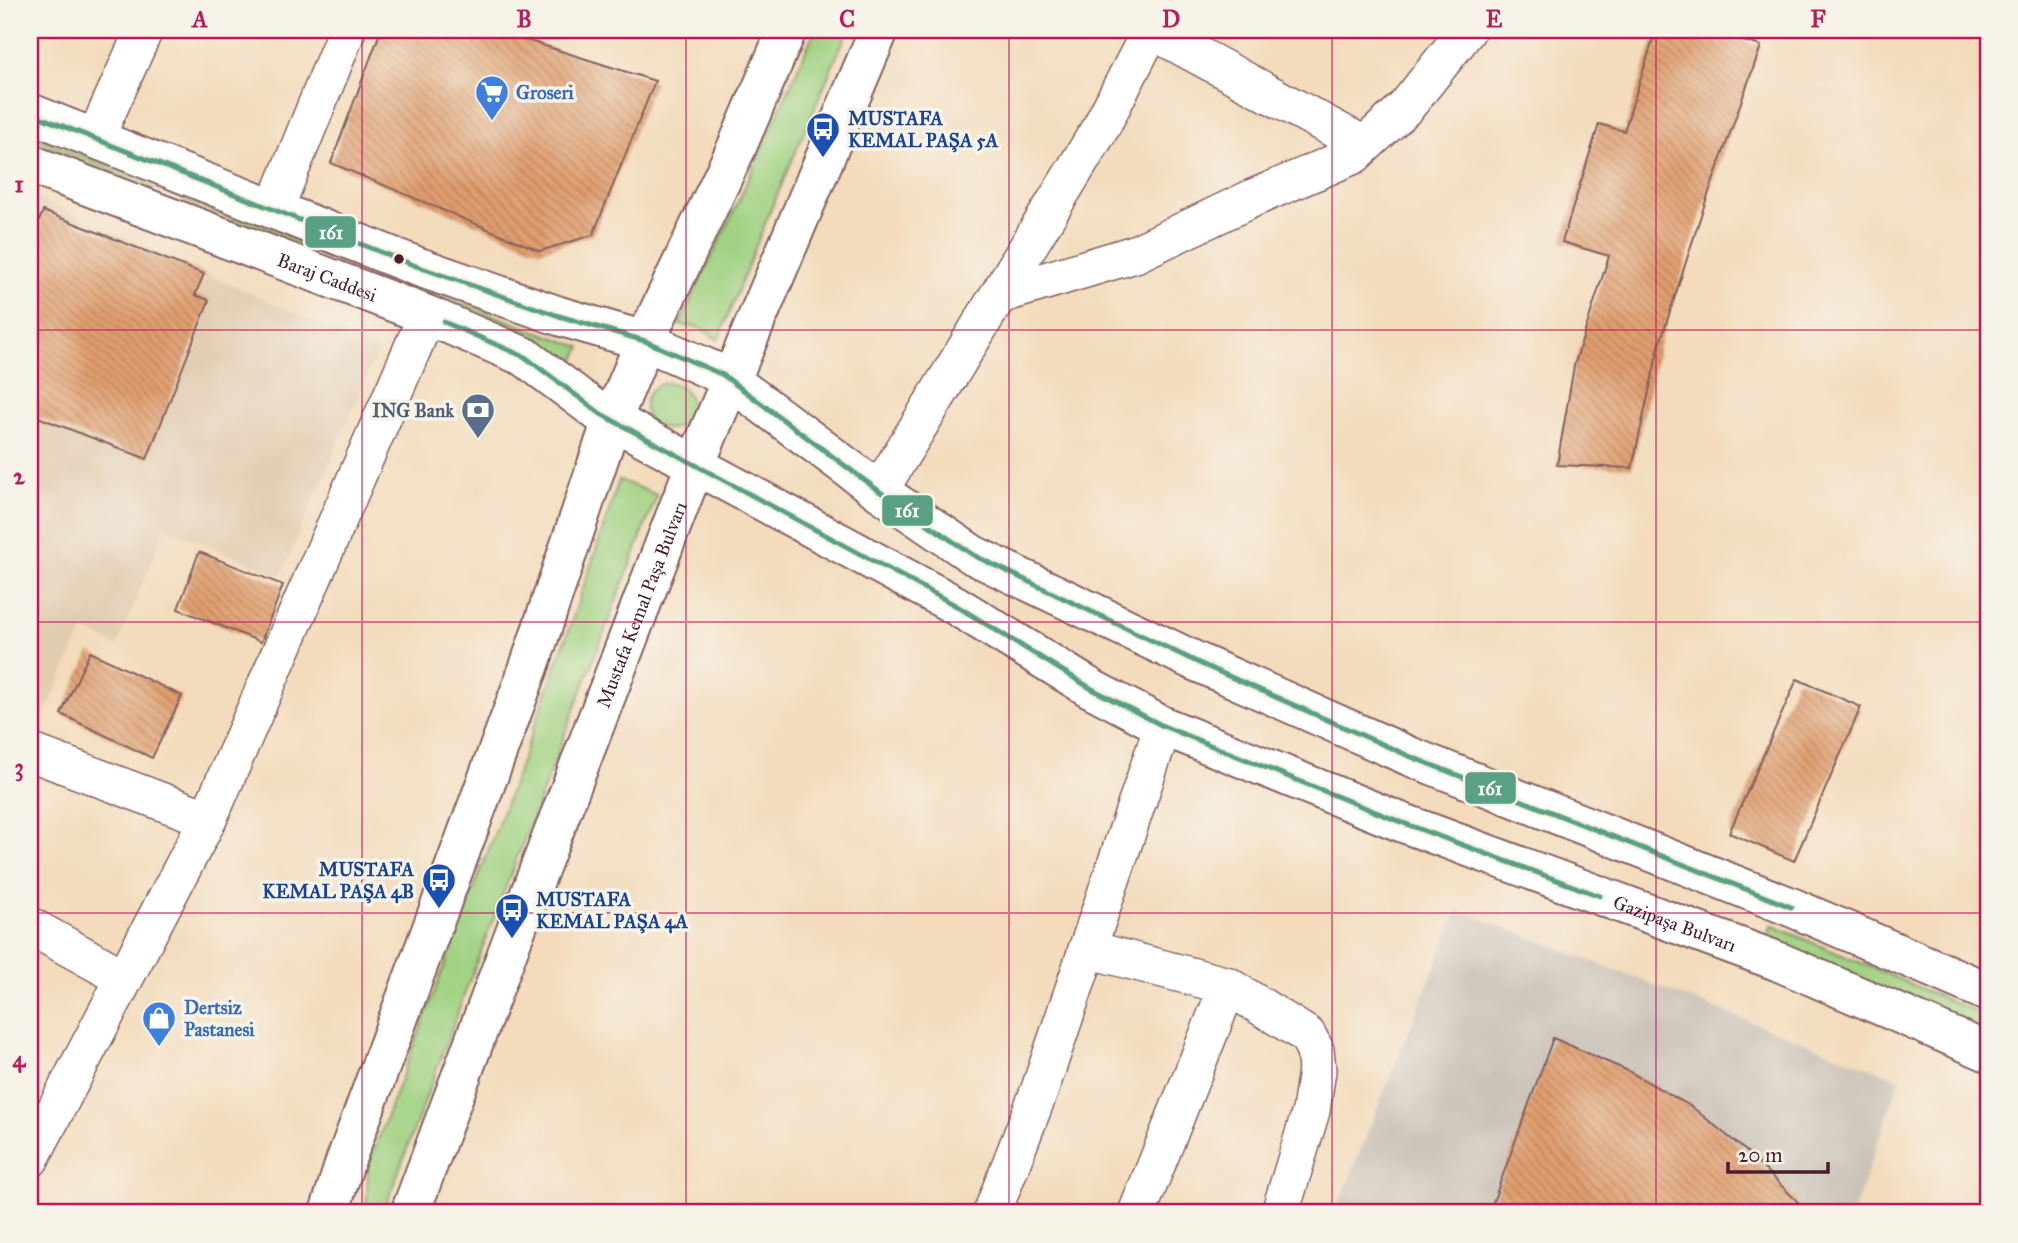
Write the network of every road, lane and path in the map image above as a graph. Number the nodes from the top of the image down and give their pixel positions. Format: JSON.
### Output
{"nodes":[{"id":1,"x":144,"y":30,"type":"edge"},
{"id":2,"x":347,"y":30,"type":"edge"},
{"id":3,"x":788,"y":30,"type":"edge"},
{"id":4,"x":879,"y":30,"type":"edge"},
{"id":5,"x":1467,"y":30,"type":"edge"},
{"id":6,"x":30,"y":113,"type":"edge"},
{"id":7,"x":95,"y":139,"type":"junction"},
{"id":8,"x":1364,"y":145,"type":"junction"},
{"id":9,"x":30,"y":164,"type":"edge"},
{"id":10,"x":274,"y":209,"type":"junction"},
{"id":11,"x":999,"y":295,"type":"junction"},
{"id":12,"x":427,"y":315,"type":"junction"},
{"id":13,"x":645,"y":341,"type":"junction"},
{"id":14,"x":730,"y":381,"type":"junction"},
{"id":15,"x":612,"y":420,"type":"junction"},
{"id":16,"x":695,"y":465,"type":"junction"},
{"id":17,"x":879,"y":491,"type":"junction"},
{"id":18,"x":1163,"y":726,"type":"junction"},
{"id":19,"x":30,"y":752,"type":"edge"},
{"id":20,"x":208,"y":819,"type":"junction"},
{"id":21,"x":30,"y":926,"type":"edge"},
{"id":22,"x":1087,"y":949,"type":"junction"},
{"id":23,"x":124,"y":978,"type":"junction"},
{"id":24,"x":1228,"y":986,"type":"junction"},
{"id":25,"x":1988,"y":992,"type":"edge"},
{"id":26,"x":1988,"y":1052,"type":"edge"},
{"id":27,"x":30,"y":1159,"type":"edge"},
{"id":28,"x":414,"y":1199,"type":"edge"},
{"id":29,"x":329,"y":1213,"type":"edge"},
{"id":30,"x":992,"y":1213,"type":"edge"},
{"id":31,"x":1137,"y":1213,"type":"edge"},
{"id":32,"x":1280,"y":1213,"type":"edge"}],
"edges":[{"from":1,"to":7,"type":"street"},
{"from":2,"to":10,"type":"street"},
{"from":3,"to":13,"type":"main road"},
{"from":4,"to":14,"type":"main road","name":"Mustafa Kemal Paşa Bulvarı"},
{"from":5,"to":8,"type":"street"},
{"from":6,"to":7,"type":"main road"},
{"from":7,"to":10,"type":"main road"},
{"from":8,"to":11,"type":"street"},
{"from":8,"to":11,"type":"street"},
{"from":9,"to":12,"type":"main road","name":"Baraj Caddesi"},
{"from":10,"to":13,"type":"main road"},
{"from":11,"to":17,"type":"street"},
{"from":12,"to":15,"type":"main road","name":"Baraj Caddesi"},
{"from":12,"to":20,"type":"street"},
{"from":13,"to":14,"type":"main road"},
{"from":13,"to":15,"type":"main road"},
{"from":14,"to":16,"type":"main road","name":"Mustafa Kemal Paşa Bulvarı"},
{"from":14,"to":17,"type":"main road"},
{"from":15,"to":16,"type":"main road","name":"Gazipaşa Bulvarı"},
{"from":15,"to":29,"type":"main road"},
{"from":16,"to":18,"type":"main road","name":"Gazipaşa Bulvarı"},
{"from":16,"to":28,"type":"main road","name":"Mustafa Kemal Paşa Bulvarı"},
{"from":17,"to":25,"type":"main road"},
{"from":18,"to":22,"type":"street"},
{"from":18,"to":26,"type":"main road","name":"Gazipaşa Bulvarı"},
{"from":19,"to":20,"type":"street"},
{"from":20,"to":23,"type":"street"},
{"from":21,"to":23,"type":"street"},
{"from":22,"to":24,"type":"street"},
{"from":22,"to":30,"type":"street"},
{"from":23,"to":27,"type":"street"},
{"from":24,"to":31,"type":"street"},
{"from":24,"to":32,"type":"street"}]}
